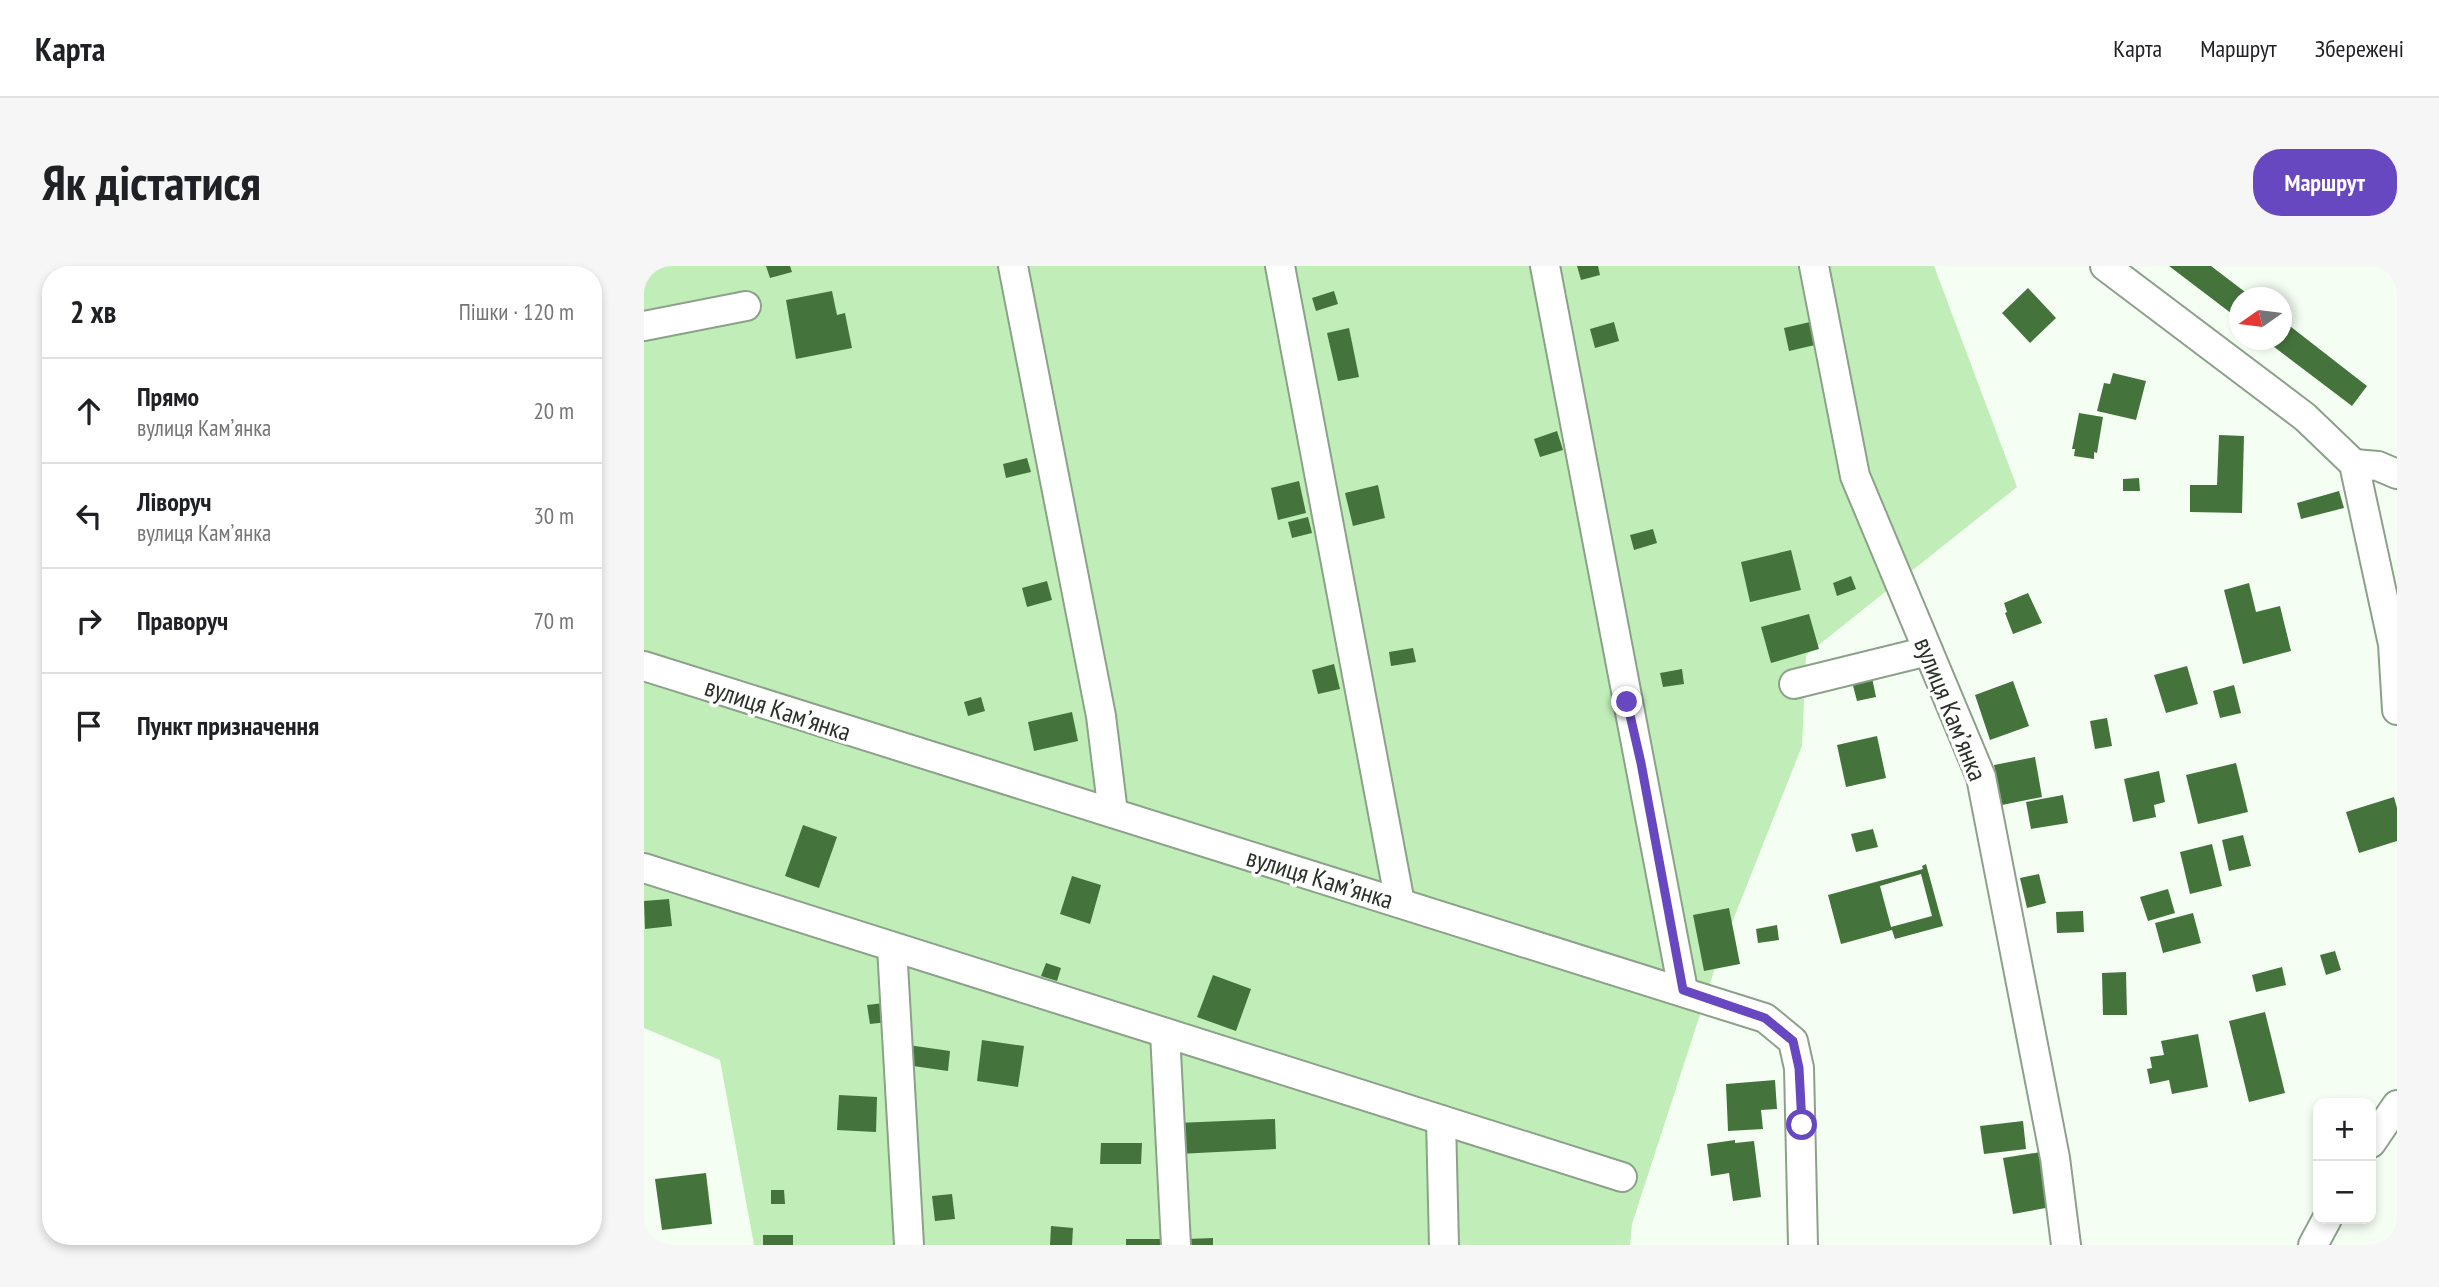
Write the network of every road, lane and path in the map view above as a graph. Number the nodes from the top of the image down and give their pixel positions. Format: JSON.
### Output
{"nodes":[{"id":1,"x":1013,"y":266,"type":"edge"},
{"id":2,"x":1280,"y":266,"type":"edge"},
{"id":3,"x":1545,"y":266,"type":"edge"},
{"id":4,"x":1814,"y":266,"type":"edge"},
{"id":5,"x":2105,"y":266,"type":"edge"},
{"id":6,"x":746,"y":306,"type":"dead end"},
{"id":7,"x":644,"y":326,"type":"edge"},
{"id":8,"x":2354,"y":464,"type":"junction"},
{"id":9,"x":2397,"y":474,"type":"edge"},
{"id":10,"x":1928,"y":651,"type":"junction"},
{"id":11,"x":644,"y":666,"type":"edge"},
{"id":12,"x":1794,"y":684,"type":"dead end"},
{"id":13,"x":2397,"y":710,"type":"edge"},
{"id":14,"x":1113,"y":813,"type":"junction"},
{"id":15,"x":644,"y":869,"type":"edge"},
{"id":16,"x":1400,"y":903,"type":"junction"},
{"id":17,"x":892,"y":947,"type":"junction"},
{"id":18,"x":1683,"y":990,"type":"junction"},
{"id":19,"x":1166,"y":1033,"type":"junction"},
{"id":20,"x":2397,"y":1105,"type":"edge"},
{"id":21,"x":1441,"y":1120,"type":"junction"},
{"id":22,"x":2376,"y":1136,"type":"edge"},
{"id":23,"x":1622,"y":1177,"type":"dead end"},
{"id":24,"x":2324,"y":1224,"type":"edge"},
{"id":25,"x":909,"y":1245,"type":"edge"},
{"id":26,"x":1176,"y":1245,"type":"edge"},
{"id":27,"x":1444,"y":1245,"type":"edge"},
{"id":28,"x":1803,"y":1245,"type":"edge"},
{"id":29,"x":2066,"y":1245,"type":"edge"},
{"id":30,"x":2312,"y":1245,"type":"edge"}],
"edges":[{"from":1,"to":14,"type":"street"},
{"from":2,"to":16,"type":"street"},
{"from":3,"to":18,"type":"street"},
{"from":4,"to":10,"type":"street","name":"вулиця Камʼянка"},
{"from":5,"to":8,"type":"street"},
{"from":6,"to":7,"type":"street"},
{"from":8,"to":9,"type":"street"},
{"from":8,"to":13,"type":"street"},
{"from":10,"to":12,"type":"street"},
{"from":10,"to":29,"type":"street","name":"вулиця Камʼянка"},
{"from":11,"to":14,"type":"street","name":"вулиця Камʼянка"},
{"from":14,"to":16,"type":"street","name":"вулиця Камʼянка"},
{"from":15,"to":17,"type":"street"},
{"from":16,"to":18,"type":"street","name":"вулиця Камʼянка"},
{"from":17,"to":19,"type":"street"},
{"from":17,"to":25,"type":"street"},
{"from":18,"to":28,"type":"street","name":"вулиця Камʼянка"},
{"from":19,"to":21,"type":"street"},
{"from":19,"to":26,"type":"street"},
{"from":20,"to":22,"type":"street"},
{"from":21,"to":23,"type":"street"},
{"from":21,"to":27,"type":"street"},
{"from":24,"to":30,"type":"street"}]}
